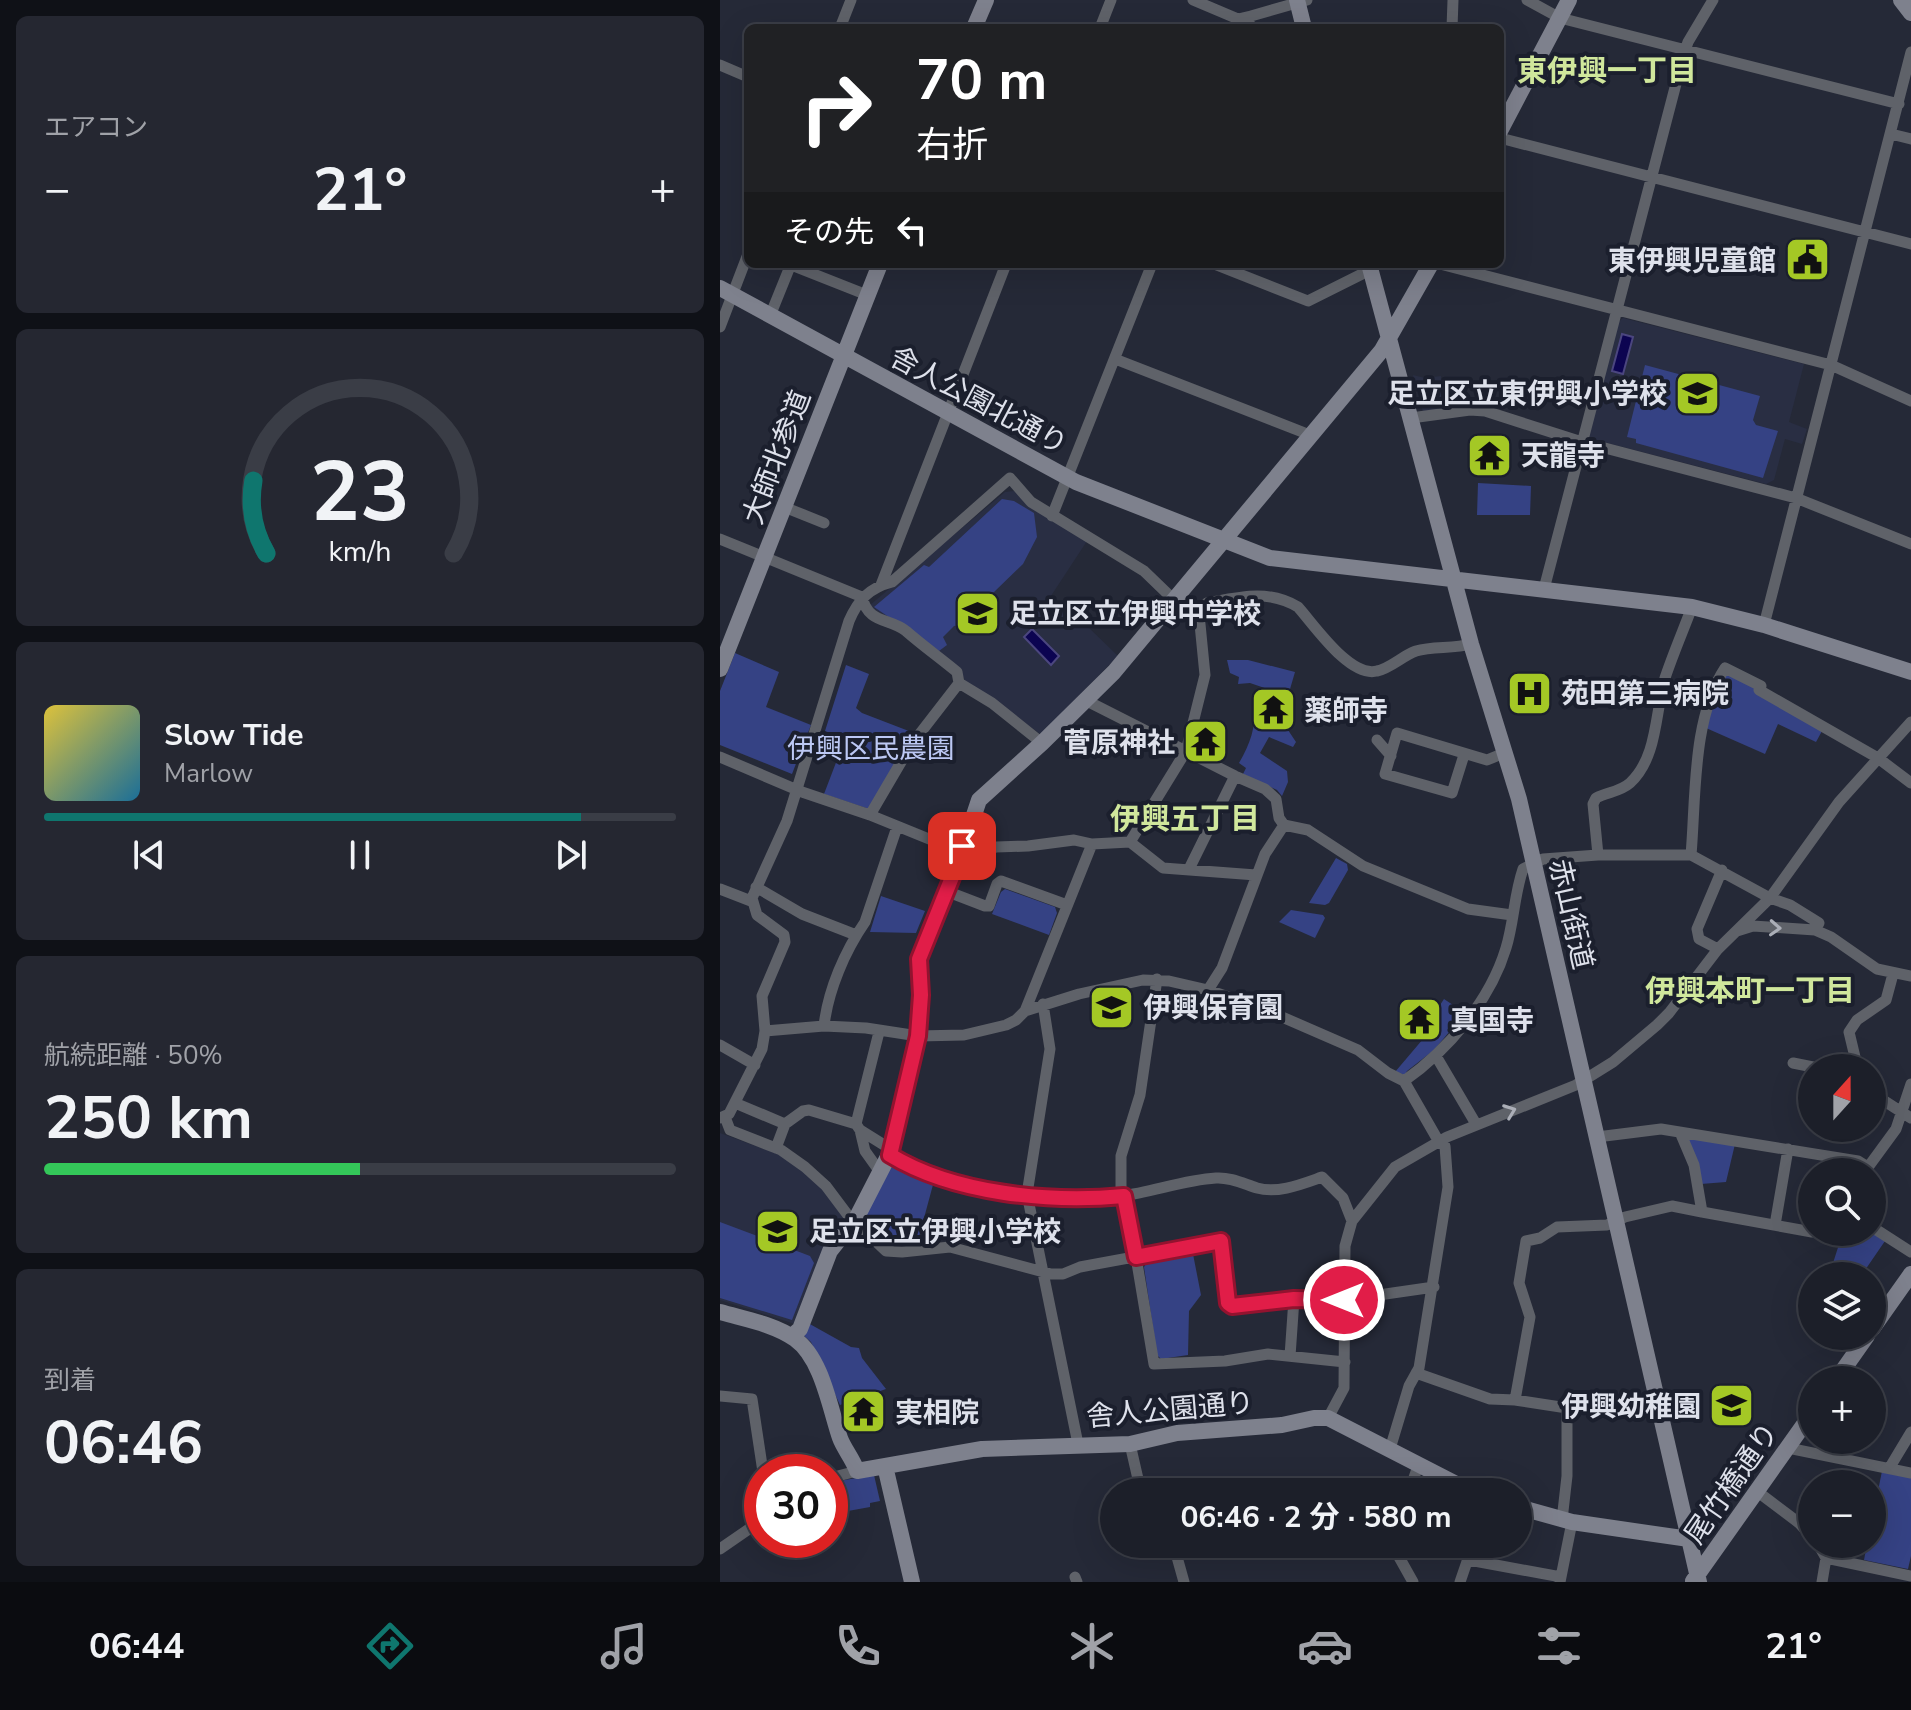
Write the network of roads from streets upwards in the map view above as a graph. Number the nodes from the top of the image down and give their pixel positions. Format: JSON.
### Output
{"nodes":[{"id":1,"x":851,"y":0,"type":"edge"},
{"id":2,"x":986,"y":0,"type":"edge"},
{"id":3,"x":1111,"y":0,"type":"edge"},
{"id":4,"x":1193,"y":0,"type":"edge"},
{"id":5,"x":1453,"y":0,"type":"edge"},
{"id":6,"x":1527,"y":0,"type":"edge"},
{"id":7,"x":1569,"y":0,"type":"edge"},
{"id":8,"x":1713,"y":0,"type":"edge"},
{"id":9,"x":1901,"y":0,"type":"edge"},
{"id":10,"x":1300,"y":1,"type":"edge"},
{"id":11,"x":1911,"y":12,"type":"edge"},
{"id":12,"x":1251,"y":16,"type":"junction"},
{"id":13,"x":1560,"y":18,"type":"junction"},
{"id":14,"x":842,"y":24,"type":"edge"},
{"id":15,"x":976,"y":24,"type":"edge"},
{"id":16,"x":1102,"y":24,"type":"edge"},
{"id":17,"x":1248,"y":24,"type":"edge"},
{"id":18,"x":1303,"y":24,"type":"edge"},
{"id":19,"x":1452,"y":24,"type":"edge"},
{"id":20,"x":1685,"y":49,"type":"junction"},
{"id":21,"x":1911,"y":52,"type":"edge"},
{"id":22,"x":720,"y":65,"type":"edge"},
{"id":23,"x":744,"y":75,"type":"edge"},
{"id":24,"x":1899,"y":104,"type":"junction"},
{"id":25,"x":1504,"y":123,"type":"edge"},
{"id":26,"x":1891,"y":134,"type":"junction"},
{"id":27,"x":1504,"y":139,"type":"edge"},
{"id":28,"x":1911,"y":139,"type":"edge"},
{"id":29,"x":1650,"y":178,"type":"junction"},
{"id":30,"x":1865,"y":232,"type":"junction"},
{"id":31,"x":1911,"y":244,"type":"edge"},
{"id":32,"x":744,"y":261,"type":"edge"},
{"id":33,"x":789,"y":268,"type":"edge"},
{"id":34,"x":801,"y":268,"type":"edge"},
{"id":35,"x":878,"y":268,"type":"edge"},
{"id":36,"x":1004,"y":268,"type":"edge"},
{"id":37,"x":1150,"y":268,"type":"edge"},
{"id":38,"x":1224,"y":268,"type":"edge"},
{"id":39,"x":1367,"y":268,"type":"edge"},
{"id":40,"x":1369,"y":268,"type":"edge"},
{"id":41,"x":1429,"y":268,"type":"edge"},
{"id":42,"x":1455,"y":268,"type":"edge"},
{"id":43,"x":726,"y":291,"type":"edge"},
{"id":44,"x":867,"y":295,"type":"junction"},
{"id":45,"x":1616,"y":310,"type":"junction"},
{"id":46,"x":770,"y":316,"type":"junction"},
{"id":47,"x":720,"y":327,"type":"edge"},
{"id":48,"x":1390,"y":339,"type":"junction"},
{"id":49,"x":843,"y":356,"type":"junction"},
{"id":50,"x":1115,"y":359,"type":"junction"},
{"id":51,"x":1831,"y":365,"type":"junction"},
{"id":52,"x":1911,"y":401,"type":"edge"},
{"id":53,"x":948,"y":414,"type":"junction"},
{"id":54,"x":1411,"y":418,"type":"junction"},
{"id":55,"x":1310,"y":435,"type":"junction"},
{"id":56,"x":1582,"y":442,"type":"junction"},
{"id":57,"x":1068,"y":477,"type":"junction"},
{"id":58,"x":1796,"y":498,"type":"junction"},
{"id":59,"x":784,"y":507,"type":"junction"},
{"id":60,"x":1052,"y":516,"type":"junction"},
{"id":61,"x":824,"y":523,"type":"dead end"},
{"id":62,"x":720,"y":539,"type":"edge"},
{"id":63,"x":1222,"y":541,"type":"junction"},
{"id":64,"x":1911,"y":544,"type":"edge"},
{"id":65,"x":765,"y":557,"type":"junction"},
{"id":66,"x":1454,"y":579,"type":"junction"},
{"id":67,"x":881,"y":585,"type":"junction"},
{"id":68,"x":1544,"y":589,"type":"junction"},
{"id":69,"x":862,"y":597,"type":"junction"},
{"id":70,"x":1173,"y":599,"type":"junction"},
{"id":71,"x":1692,"y":607,"type":"junction"},
{"id":72,"x":1200,"y":611,"type":"junction"},
{"id":73,"x":1764,"y":625,"type":"junction"},
{"id":74,"x":1471,"y":644,"type":"junction"},
{"id":75,"x":720,"y":669,"type":"edge"},
{"id":76,"x":1911,"y":672,"type":"edge"},
{"id":77,"x":959,"y":683,"type":"junction"},
{"id":78,"x":1085,"y":700,"type":"junction"},
{"id":79,"x":1911,"y":722,"type":"edge"},
{"id":80,"x":1377,"y":740,"type":"dead end"},
{"id":81,"x":1042,"y":743,"type":"junction"},
{"id":82,"x":1186,"y":751,"type":"junction"},
{"id":83,"x":1504,"y":753,"type":"junction"},
{"id":84,"x":1464,"y":755,"type":"junction"},
{"id":85,"x":1391,"y":756,"type":"junction"},
{"id":86,"x":720,"y":757,"type":"edge"},
{"id":87,"x":1878,"y":758,"type":"junction"},
{"id":88,"x":1235,"y":776,"type":"junction"},
{"id":89,"x":1911,"y":783,"type":"edge"},
{"id":90,"x":797,"y":788,"type":"junction"},
{"id":91,"x":870,"y":815,"type":"junction"},
{"id":92,"x":1284,"y":825,"type":"junction"},
{"id":93,"x":897,"y":827,"type":"junction"},
{"id":94,"x":1130,"y":842,"type":"junction"},
{"id":95,"x":1092,"y":844,"type":"junction"},
{"id":96,"x":961,"y":852,"type":"junction"},
{"id":97,"x":1598,"y":855,"type":"junction"},
{"id":98,"x":1691,"y":855,"type":"junction"},
{"id":99,"x":1533,"y":863,"type":"junction"},
{"id":100,"x":1189,"y":869,"type":"junction"},
{"id":101,"x":1722,"y":870,"type":"junction"},
{"id":102,"x":1256,"y":875,"type":"junction"},
{"id":103,"x":756,"y":887,"type":"junction"},
{"id":104,"x":720,"y":889,"type":"edge"},
{"id":105,"x":946,"y":891,"type":"junction"},
{"id":106,"x":1770,"y":898,"type":"junction"},
{"id":107,"x":751,"y":901,"type":"junction"},
{"id":108,"x":1067,"y":905,"type":"junction"},
{"id":109,"x":1512,"y":915,"type":"junction"},
{"id":110,"x":1815,"y":930,"type":"junction"},
{"id":111,"x":1736,"y":931,"type":"junction"},
{"id":112,"x":856,"y":935,"type":"junction"},
{"id":113,"x":1718,"y":949,"type":"junction"},
{"id":114,"x":1893,"y":974,"type":"junction"},
{"id":115,"x":1911,"y":976,"type":"edge"},
{"id":116,"x":1157,"y":979,"type":"junction"},
{"id":117,"x":1208,"y":990,"type":"junction"},
{"id":118,"x":1043,"y":1004,"type":"junction"},
{"id":119,"x":1025,"y":1011,"type":"junction"},
{"id":120,"x":824,"y":1026,"type":"junction"},
{"id":121,"x":765,"y":1031,"type":"junction"},
{"id":122,"x":879,"y":1032,"type":"junction"},
{"id":123,"x":918,"y":1036,"type":"junction"},
{"id":124,"x":720,"y":1045,"type":"edge"},
{"id":125,"x":1854,"y":1054,"type":"edge"},
{"id":126,"x":1436,"y":1056,"type":"junction"},
{"id":127,"x":1793,"y":1063,"type":"dead end"},
{"id":128,"x":1798,"y":1064,"type":"edge"},
{"id":129,"x":755,"y":1065,"type":"junction"},
{"id":130,"x":1584,"y":1079,"type":"junction"},
{"id":131,"x":1404,"y":1081,"type":"junction"},
{"id":132,"x":1911,"y":1084,"type":"edge"},
{"id":133,"x":1886,"y":1102,"type":"edge"},
{"id":134,"x":735,"y":1103,"type":"junction"},
{"id":135,"x":1907,"y":1115,"type":"edge"},
{"id":136,"x":722,"y":1117,"type":"edge"},
{"id":137,"x":785,"y":1124,"type":"junction"},
{"id":138,"x":1476,"y":1124,"type":"junction"},
{"id":139,"x":858,"y":1127,"type":"junction"},
{"id":140,"x":1680,"y":1132,"type":"junction"},
{"id":141,"x":1597,"y":1137,"type":"junction"},
{"id":142,"x":1439,"y":1142,"type":"junction"},
{"id":143,"x":776,"y":1148,"type":"junction"},
{"id":144,"x":1788,"y":1149,"type":"junction"},
{"id":145,"x":891,"y":1152,"type":"junction"},
{"id":146,"x":1840,"y":1158,"type":"edge"},
{"id":147,"x":1874,"y":1158,"type":"edge"},
{"id":148,"x":880,"y":1172,"type":"junction"},
{"id":149,"x":1027,"y":1194,"type":"junction"},
{"id":150,"x":1124,"y":1196,"type":"junction"},
{"id":151,"x":1702,"y":1212,"type":"junction"},
{"id":152,"x":855,"y":1220,"type":"junction"},
{"id":153,"x":1352,"y":1221,"type":"junction"},
{"id":154,"x":1616,"y":1222,"type":"junction"},
{"id":155,"x":1775,"y":1225,"type":"junction"},
{"id":156,"x":1798,"y":1229,"type":"edge"},
{"id":157,"x":1886,"y":1236,"type":"edge"},
{"id":158,"x":1911,"y":1252,"type":"edge"},
{"id":159,"x":1136,"y":1257,"type":"junction"},
{"id":160,"x":1043,"y":1272,"type":"junction"},
{"id":161,"x":1911,"y":1274,"type":"edge"},
{"id":162,"x":1434,"y":1287,"type":"junction"},
{"id":163,"x":1294,"y":1299,"type":"junction"},
{"id":164,"x":1344,"y":1300,"type":"junction"},
{"id":165,"x":1886,"y":1309,"type":"edge"},
{"id":166,"x":720,"y":1312,"type":"edge"},
{"id":167,"x":792,"y":1336,"type":"junction"},
{"id":168,"x":1290,"y":1356,"type":"junction"},
{"id":169,"x":1345,"y":1362,"type":"junction"},
{"id":170,"x":1416,"y":1373,"type":"junction"},
{"id":171,"x":720,"y":1396,"type":"edge"},
{"id":172,"x":1515,"y":1400,"type":"junction"},
{"id":173,"x":1328,"y":1418,"type":"junction"},
{"id":174,"x":1911,"y":1432,"type":"edge"},
{"id":175,"x":1798,"y":1433,"type":"edge"},
{"id":176,"x":1078,"y":1444,"type":"junction"},
{"id":177,"x":1130,"y":1444,"type":"junction"},
{"id":178,"x":1788,"y":1448,"type":"junction"},
{"id":179,"x":1390,"y":1449,"type":"junction"},
{"id":180,"x":760,"y":1454,"type":"edge"},
{"id":181,"x":885,"y":1466,"type":"junction"},
{"id":182,"x":1418,"y":1466,"type":"junction"},
{"id":183,"x":1890,"y":1467,"type":"junction"},
{"id":184,"x":857,"y":1471,"type":"junction"},
{"id":185,"x":848,"y":1473,"type":"edge"},
{"id":186,"x":1911,"y":1473,"type":"edge"},
{"id":187,"x":1138,"y":1478,"type":"edge"},
{"id":188,"x":1414,"y":1478,"type":"edge"},
{"id":189,"x":1443,"y":1478,"type":"edge"},
{"id":190,"x":1758,"y":1492,"type":"junction"},
{"id":191,"x":1532,"y":1511,"type":"edge"},
{"id":192,"x":1567,"y":1521,"type":"junction"},
{"id":193,"x":1798,"y":1522,"type":"edge"},
{"id":194,"x":744,"y":1532,"type":"edge"},
{"id":195,"x":1689,"y":1539,"type":"junction"},
{"id":196,"x":720,"y":1549,"type":"edge"},
{"id":197,"x":1177,"y":1558,"type":"edge"},
{"id":198,"x":1400,"y":1558,"type":"edge"},
{"id":199,"x":1826,"y":1558,"type":"joint"},
{"id":200,"x":1469,"y":1560,"type":"joint"},
{"id":201,"x":1911,"y":1576,"type":"edge"},
{"id":202,"x":1560,"y":1580,"type":"edge"},
{"id":203,"x":1696,"y":1580,"type":"edge"},
{"id":204,"x":912,"y":1582,"type":"edge"},
{"id":205,"x":1184,"y":1582,"type":"edge"},
{"id":206,"x":1413,"y":1582,"type":"edge"},
{"id":207,"x":1460,"y":1582,"type":"edge"},
{"id":208,"x":1822,"y":1582,"type":"edge"}],
"edges":[{"from":1,"to":14,"type":"street"},
{"from":2,"to":15,"type":"street"},
{"from":3,"to":16,"type":"street"},
{"from":4,"to":12,"type":"street"},
{"from":5,"to":19,"type":"street"},
{"from":6,"to":13,"type":"street"},
{"from":7,"to":13,"type":"street"},
{"from":8,"to":20,"type":"street"},
{"from":9,"to":11,"type":"street"},
{"from":10,"to":12,"type":"street"},
{"from":10,"to":18,"type":"street"},
{"from":12,"to":17,"type":"street"},
{"from":13,"to":20,"type":"street"},
{"from":13,"to":25,"type":"street"},
{"from":20,"to":24,"type":"street"},
{"from":20,"to":29,"type":"street"},
{"from":21,"to":24,"type":"street"},
{"from":22,"to":23,"type":"street"},
{"from":24,"to":26,"type":"street"},
{"from":26,"to":28,"type":"street"},
{"from":26,"to":30,"type":"street"},
{"from":27,"to":29,"type":"street"},
{"from":29,"to":30,"type":"street"},
{"from":29,"to":45,"type":"street"},
{"from":30,"to":31,"type":"street"},
{"from":30,"to":51,"type":"street"},
{"from":32,"to":43,"type":"street"},
{"from":33,"to":46,"type":"street"},
{"from":34,"to":44,"type":"street"},
{"from":35,"to":44,"type":"street","name":"大師北参道"},
{"from":36,"to":53,"type":"street"},
{"from":37,"to":50,"type":"street"},
{"from":38,"to":39,"type":"street"},
{"from":40,"to":48,"type":"street","name":"赤山街道"},
{"from":41,"to":48,"type":"street"},
{"from":42,"to":45,"type":"street"},
{"from":43,"to":46,"type":"street","name":"舎人公園北通り"},
{"from":43,"to":47,"type":"street"},
{"from":44,"to":49,"type":"street","name":"大師北参道"},
{"from":45,"to":51,"type":"street"},
{"from":45,"to":56,"type":"street"},
{"from":46,"to":49,"type":"street","name":"舎人公園北通り"},
{"from":48,"to":54,"type":"street","name":"赤山街道"},
{"from":48,"to":55,"type":"street"},
{"from":49,"to":53,"type":"street","name":"舎人公園北通り"},
{"from":49,"to":59,"type":"street","name":"大師北参道"},
{"from":50,"to":55,"type":"street"},
{"from":50,"to":57,"type":"street"},
{"from":51,"to":52,"type":"street"},
{"from":51,"to":58,"type":"street"},
{"from":53,"to":57,"type":"street","name":"舎人公園北通り"},
{"from":53,"to":67,"type":"street"},
{"from":54,"to":56,"type":"street"},
{"from":54,"to":66,"type":"street","name":"赤山街道"},
{"from":55,"to":63,"type":"street"},
{"from":56,"to":58,"type":"street"},
{"from":56,"to":68,"type":"street"},
{"from":57,"to":60,"type":"street"},
{"from":57,"to":63,"type":"street","name":"舎人公園北通り"},
{"from":58,"to":64,"type":"street"},
{"from":58,"to":73,"type":"street"},
{"from":59,"to":61,"type":"street"},
{"from":59,"to":65,"type":"street","name":"大師北参道"},
{"from":60,"to":67,"type":"street"},
{"from":60,"to":70,"type":"street"},
{"from":62,"to":65,"type":"street"},
{"from":63,"to":66,"type":"street","name":"舎人公園北通り"},
{"from":63,"to":70,"type":"street"},
{"from":65,"to":69,"type":"street"},
{"from":65,"to":75,"type":"street","name":"大師北参道"},
{"from":66,"to":68,"type":"street","name":"舎人公園北通り"},
{"from":66,"to":74,"type":"street","name":"赤山街道"},
{"from":67,"to":69,"type":"street"},
{"from":68,"to":71,"type":"street","name":"舎人公園北通り"},
{"from":69,"to":77,"type":"street"},
{"from":69,"to":90,"type":"street"},
{"from":70,"to":72,"type":"street"},
{"from":70,"to":78,"type":"street"},
{"from":71,"to":73,"type":"street","name":"舎人公園北通り"},
{"from":71,"to":97,"type":"street"},
{"from":72,"to":74,"type":"street"},
{"from":72,"to":82,"type":"street"},
{"from":73,"to":76,"type":"street","name":"舎人公園北通り"},
{"from":74,"to":83,"type":"street","name":"赤山街道"},
{"from":77,"to":81,"type":"street"},
{"from":77,"to":91,"type":"street"},
{"from":78,"to":81,"type":"street"},
{"from":78,"to":82,"type":"street"},
{"from":79,"to":87,"type":"street"},
{"from":80,"to":85,"type":"street"},
{"from":81,"to":96,"type":"street"},
{"from":82,"to":88,"type":"street"},
{"from":82,"to":94,"type":"street"},
{"from":83,"to":84,"type":"street"},
{"from":83,"to":99,"type":"street","name":"赤山街道"},
{"from":84,"to":85,"type":"street"},
{"from":84,"to":85,"type":"street"},
{"from":86,"to":90,"type":"street"},
{"from":87,"to":89,"type":"street"},
{"from":87,"to":98,"type":"street"},
{"from":87,"to":106,"type":"street"},
{"from":88,"to":92,"type":"street"},
{"from":88,"to":100,"type":"street"},
{"from":90,"to":91,"type":"street"},
{"from":90,"to":103,"type":"street"},
{"from":91,"to":93,"type":"street"},
{"from":92,"to":102,"type":"street"},
{"from":92,"to":109,"type":"street"},
{"from":93,"to":96,"type":"street"},
{"from":93,"to":112,"type":"street"},
{"from":94,"to":95,"type":"street"},
{"from":94,"to":100,"type":"street"},
{"from":95,"to":96,"type":"street"},
{"from":95,"to":108,"type":"street"},
{"from":96,"to":105,"type":"street"},
{"from":97,"to":98,"type":"street"},
{"from":97,"to":99,"type":"street"},
{"from":98,"to":101,"type":"street"},
{"from":99,"to":109,"type":"street"},
{"from":99,"to":130,"type":"street","name":"赤山街道"},
{"from":100,"to":102,"type":"street"},
{"from":101,"to":106,"type":"street"},
{"from":101,"to":113,"type":"street"},
{"from":102,"to":117,"type":"street"},
{"from":103,"to":107,"type":"street"},
{"from":103,"to":112,"type":"street"},
{"from":104,"to":107,"type":"street"},
{"from":105,"to":108,"type":"street"},
{"from":105,"to":123,"type":"street"},
{"from":106,"to":110,"type":"street"},
{"from":106,"to":111,"type":"street"},
{"from":107,"to":121,"type":"street"},
{"from":108,"to":119,"type":"street"},
{"from":109,"to":126,"type":"street"},
{"from":111,"to":110,"type":"street","one_way":true},
{"from":110,"to":114,"type":"street"},
{"from":111,"to":113,"type":"street"},
{"from":112,"to":120,"type":"street"},
{"from":113,"to":130,"type":"street"},
{"from":114,"to":115,"type":"street"},
{"from":114,"to":125,"type":"street"},
{"from":116,"to":117,"type":"street"},
{"from":116,"to":118,"type":"street"},
{"from":116,"to":150,"type":"street"},
{"from":117,"to":131,"type":"street"},
{"from":118,"to":119,"type":"street"},
{"from":118,"to":149,"type":"street"},
{"from":119,"to":123,"type":"street"},
{"from":120,"to":121,"type":"street"},
{"from":120,"to":122,"type":"street"},
{"from":121,"to":129,"type":"street"},
{"from":122,"to":123,"type":"street"},
{"from":122,"to":139,"type":"street"},
{"from":123,"to":145,"type":"street"},
{"from":124,"to":129,"type":"street"},
{"from":126,"to":131,"type":"street"},
{"from":126,"to":138,"type":"street"},
{"from":127,"to":128,"type":"street"},
{"from":129,"to":134,"type":"street"},
{"from":138,"to":130,"type":"street","one_way":true},
{"from":130,"to":141,"type":"street","name":"赤山街道"},
{"from":131,"to":142,"type":"street"},
{"from":132,"to":135,"type":"street"},
{"from":133,"to":135,"type":"street"},
{"from":134,"to":136,"type":"street"},
{"from":134,"to":137,"type":"street"},
{"from":135,"to":147,"type":"street"},
{"from":136,"to":143,"type":"street"},
{"from":137,"to":139,"type":"street"},
{"from":137,"to":143,"type":"street"},
{"from":138,"to":142,"type":"street"},
{"from":139,"to":145,"type":"street"},
{"from":139,"to":148,"type":"street"},
{"from":140,"to":141,"type":"street"},
{"from":140,"to":144,"type":"street"},
{"from":140,"to":151,"type":"street"},
{"from":141,"to":154,"type":"street","name":"赤山街道"},
{"from":142,"to":153,"type":"street"},
{"from":142,"to":162,"type":"street"},
{"from":143,"to":152,"type":"street"},
{"from":144,"to":146,"type":"street"},
{"from":144,"to":155,"type":"street"},
{"from":145,"to":148,"type":"street"},
{"from":145,"to":149,"type":"street"},
{"from":148,"to":152,"type":"street"},
{"from":149,"to":150,"type":"street"},
{"from":149,"to":160,"type":"street"},
{"from":150,"to":153,"type":"street"},
{"from":150,"to":159,"type":"street"},
{"from":151,"to":154,"type":"street"},
{"from":151,"to":155,"type":"street"},
{"from":152,"to":160,"type":"street"},
{"from":152,"to":167,"type":"street"},
{"from":153,"to":164,"type":"street"},
{"from":154,"to":172,"type":"street"},
{"from":154,"to":195,"type":"street","name":"赤山街道"},
{"from":155,"to":156,"type":"street"},
{"from":157,"to":158,"type":"street"},
{"from":159,"to":160,"type":"street"},
{"from":159,"to":163,"type":"street"},
{"from":159,"to":168,"type":"street"},
{"from":160,"to":176,"type":"street"},
{"from":161,"to":165,"type":"street"},
{"from":162,"to":164,"type":"street"},
{"from":162,"to":170,"type":"street"},
{"from":163,"to":164,"type":"street"},
{"from":163,"to":168,"type":"street"},
{"from":164,"to":169,"type":"street"},
{"from":166,"to":167,"type":"street"},
{"from":167,"to":184,"type":"street"},
{"from":168,"to":169,"type":"street"},
{"from":169,"to":173,"type":"street"},
{"from":170,"to":172,"type":"street"},
{"from":170,"to":179,"type":"street"},
{"from":171,"to":180,"type":"street"},
{"from":172,"to":192,"type":"street"},
{"from":173,"to":177,"type":"street","name":"舎人公園通り"},
{"from":173,"to":179,"type":"street"},
{"from":174,"to":183,"type":"street"},
{"from":175,"to":178,"type":"street","name":"尾竹橋通り"},
{"from":176,"to":177,"type":"street","name":"舎人公園通り"},
{"from":176,"to":181,"type":"street","name":"舎人公園通り"},
{"from":177,"to":187,"type":"street"},
{"from":178,"to":183,"type":"street"},
{"from":178,"to":190,"type":"street","name":"尾竹橋通り"},
{"from":179,"to":182,"type":"street"},
{"from":181,"to":184,"type":"street","name":"舎人公園通り"},
{"from":181,"to":204,"type":"street"},
{"from":182,"to":188,"type":"street"},
{"from":182,"to":189,"type":"street"},
{"from":183,"to":186,"type":"street"},
{"from":184,"to":185,"type":"street"},
{"from":190,"to":193,"type":"street"},
{"from":190,"to":203,"type":"street","name":"尾竹橋通り"},
{"from":191,"to":192,"type":"street"},
{"from":192,"to":195,"type":"street"},
{"from":192,"to":202,"type":"street"},
{"from":194,"to":196,"type":"street"},
{"from":195,"to":203,"type":"street","name":"赤山街道"},
{"from":197,"to":205,"type":"street"},
{"from":198,"to":206,"type":"street"},
{"from":199,"to":201,"type":"street"},
{"from":199,"to":208,"type":"street"},
{"from":200,"to":202,"type":"street"},
{"from":200,"to":207,"type":"street"}]}
